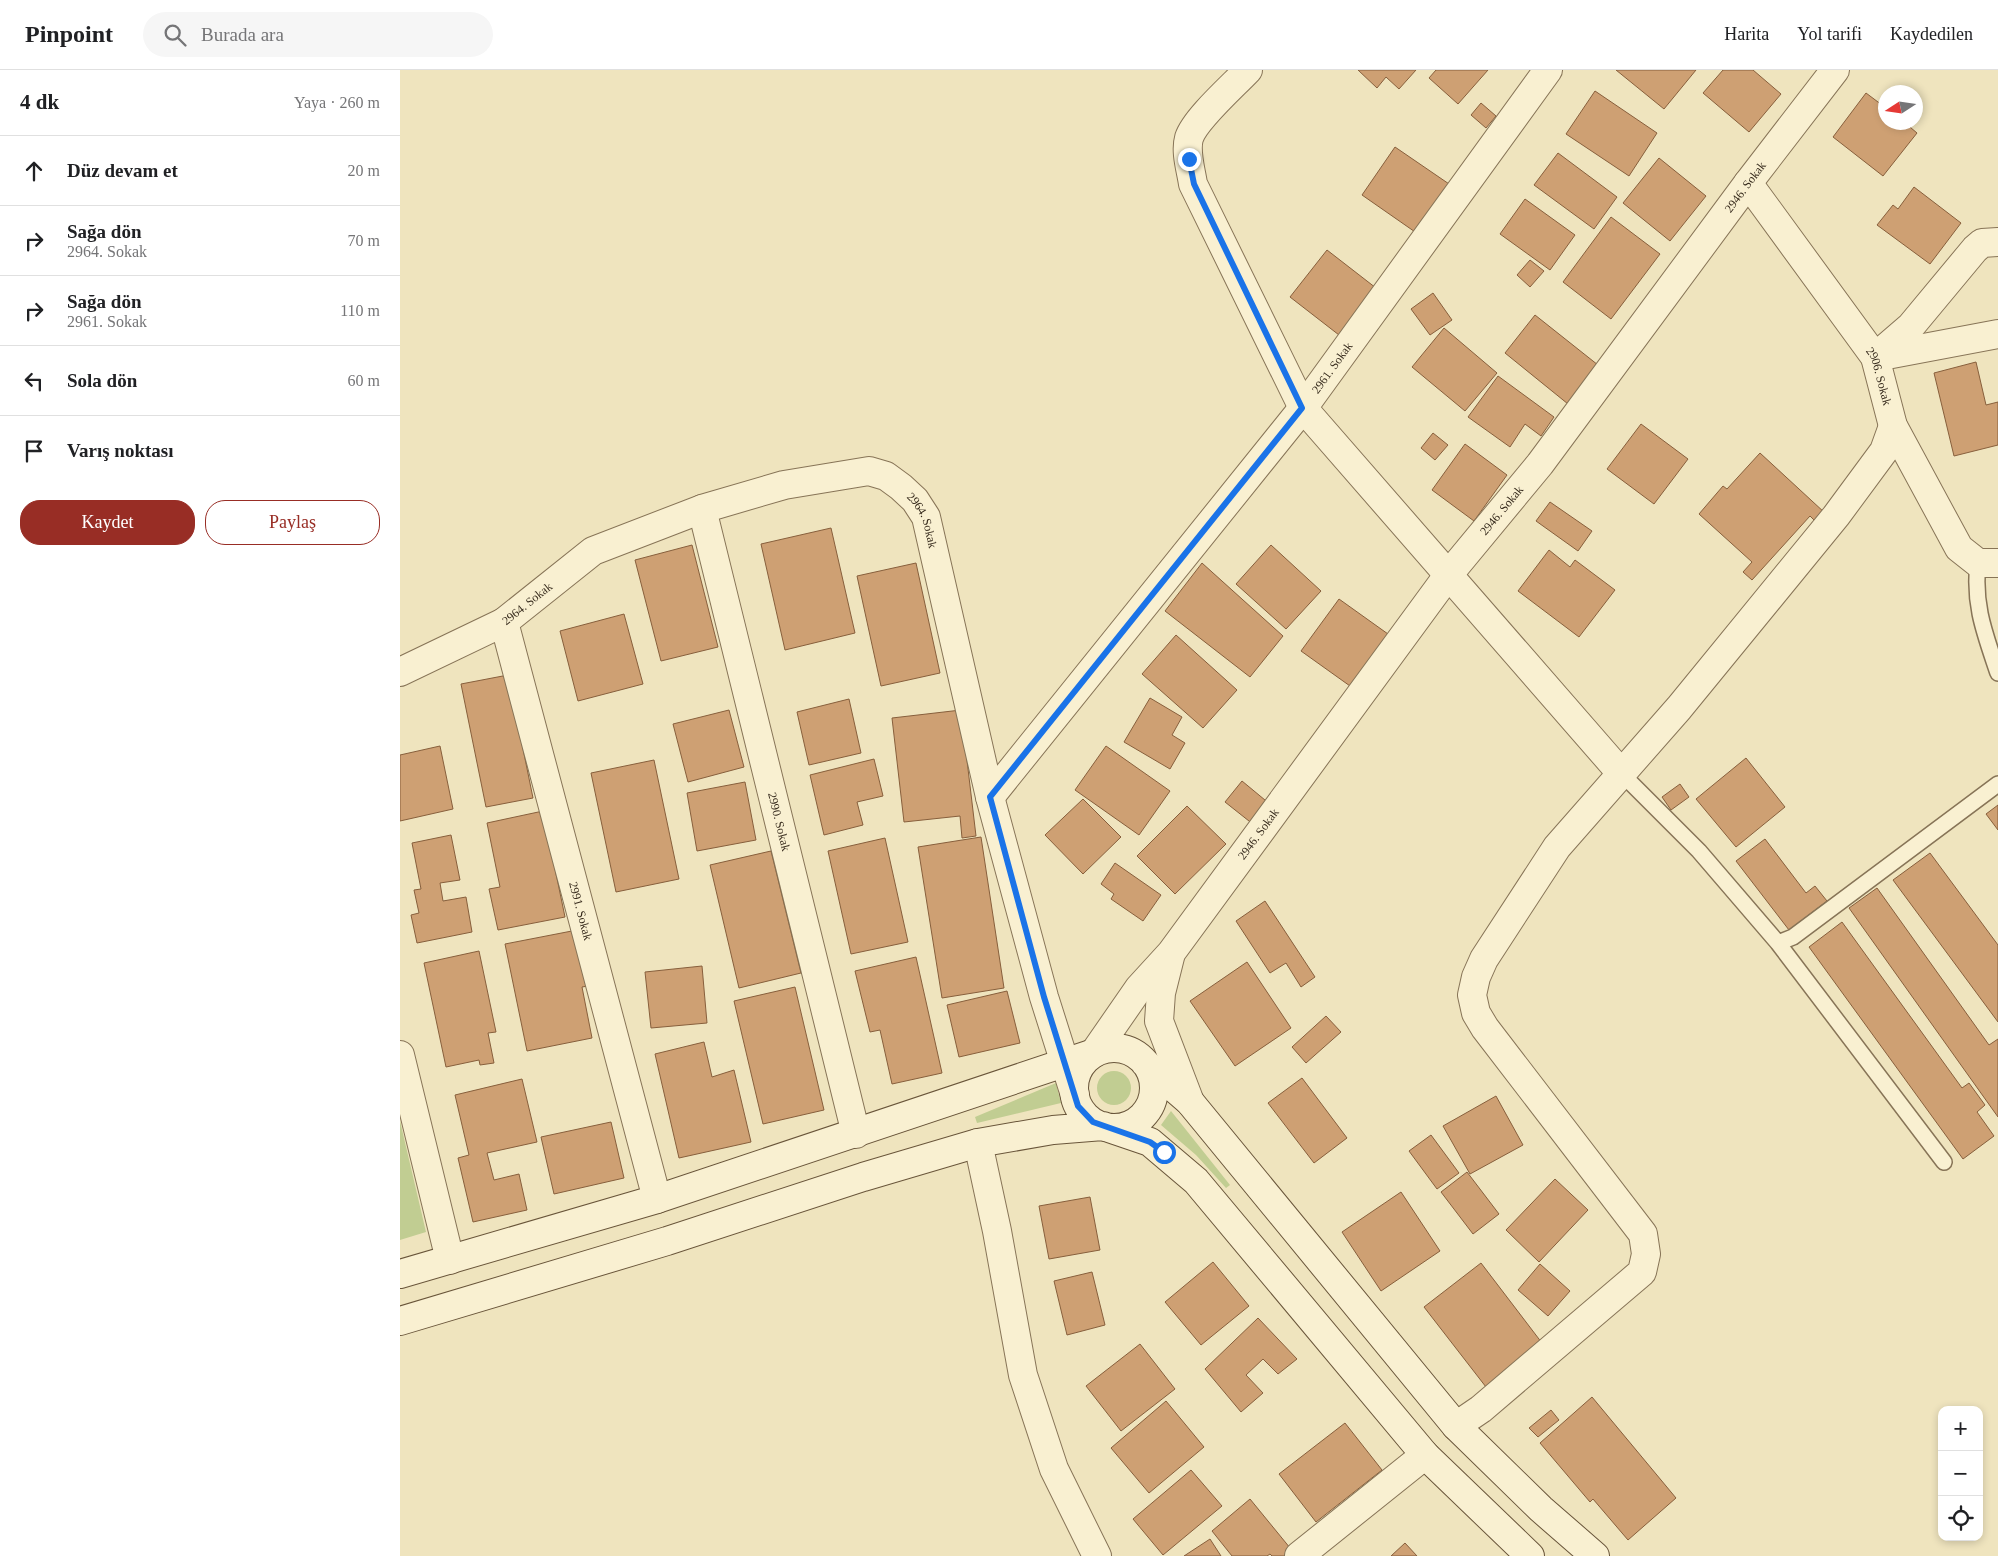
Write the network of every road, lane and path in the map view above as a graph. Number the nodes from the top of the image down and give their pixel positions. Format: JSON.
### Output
{"nodes":[{"id":1,"x":1248,"y":70,"type":"edge"},
{"id":2,"x":1548,"y":70,"type":"edge"},
{"id":3,"x":1835,"y":70,"type":"edge"},
{"id":4,"x":1748,"y":183,"type":"junction"},
{"id":5,"x":1998,"y":242,"type":"edge"},
{"id":6,"x":1998,"y":334,"type":"edge"},
{"id":7,"x":1875,"y":358,"type":"junction"},
{"id":8,"x":1302,"y":408,"type":"junction"},
{"id":9,"x":1893,"y":426,"type":"junction"},
{"id":10,"x":702,"y":509,"type":"junction"},
{"id":11,"x":1988,"y":563,"type":"edge"},
{"id":12,"x":1449,"y":574,"type":"junction"},
{"id":13,"x":504,"y":622,"type":"junction"},
{"id":14,"x":400,"y":672,"type":"edge"},
{"id":15,"x":1998,"y":673,"type":"edge"},
{"id":16,"x":1621,"y":774,"type":"junction"},
{"id":17,"x":1998,"y":784,"type":"edge"},
{"id":18,"x":990,"y":797,"type":"junction"},
{"id":19,"x":1778,"y":943,"type":"junction"},
{"id":20,"x":1171,"y":953,"type":"junction"},
{"id":21,"x":1159,"y":1021,"type":"junction"},
{"id":22,"x":1094,"y":1053,"type":"junction"},
{"id":23,"x":400,"y":1055,"type":"edge"},
{"id":24,"x":1066,"y":1063,"type":"junction"},
{"id":25,"x":1145,"y":1063,"type":"junction"},
{"id":26,"x":1075,"y":1095,"type":"junction"},
{"id":27,"x":1190,"y":1102,"type":"junction"},
{"id":28,"x":1103,"y":1126,"type":"junction"},
{"id":29,"x":856,"y":1134,"type":"junction"},
{"id":30,"x":978,"y":1143,"type":"junction"},
{"id":31,"x":1944,"y":1162,"type":"dead end"},
{"id":32,"x":657,"y":1199,"type":"junction"},
{"id":33,"x":450,"y":1260,"type":"junction"},
{"id":34,"x":400,"y":1274,"type":"edge"},
{"id":35,"x":400,"y":1321,"type":"edge"},
{"id":36,"x":1456,"y":1426,"type":"junction"},
{"id":37,"x":1425,"y":1455,"type":"junction"},
{"id":38,"x":1097,"y":1556,"type":"edge"},
{"id":39,"x":1299,"y":1556,"type":"edge"},
{"id":40,"x":1530,"y":1556,"type":"edge"},
{"id":41,"x":1595,"y":1556,"type":"edge"}],
"edges":[{"from":1,"to":8,"type":"street"},
{"from":2,"to":8,"type":"street","name":"2961. Sokak"},
{"from":3,"to":4,"type":"street","name":"2946. Sokak"},
{"from":4,"to":7,"type":"street","name":"2906. Sokak"},
{"from":4,"to":12,"type":"street","name":"2946. Sokak"},
{"from":5,"to":7,"type":"street"},
{"from":6,"to":7,"type":"street"},
{"from":7,"to":9,"type":"street","name":"2906. Sokak"},
{"from":8,"to":12,"type":"street"},
{"from":8,"to":18,"type":"street","name":"2961. Sokak"},
{"from":9,"to":11,"type":"street","name":"2906. Sokak"},
{"from":9,"to":16,"type":"street"},
{"from":10,"to":13,"type":"street","name":"2964. Sokak"},
{"from":10,"to":18,"type":"street","name":"2964. Sokak"},
{"from":10,"to":29,"type":"street","name":"2990. Sokak"},
{"from":11,"to":15,"type":"lane"},
{"from":12,"to":16,"type":"street"},
{"from":12,"to":20,"type":"street","name":"2946. Sokak"},
{"from":13,"to":14,"type":"street","name":"2964. Sokak"},
{"from":13,"to":32,"type":"street","name":"2991. Sokak"},
{"from":16,"to":19,"type":"lane"},
{"from":16,"to":36,"type":"street"},
{"from":17,"to":19,"type":"lane"},
{"from":18,"to":24,"type":"street","name":"2964. Sokak"},
{"from":19,"to":31,"type":"lane"},
{"from":20,"to":21,"type":"street"},
{"from":20,"to":22,"type":"street","name":"2946. Sokak"},
{"from":21,"to":25,"type":"street"},
{"from":21,"to":27,"type":"street"},
{"from":22,"to":24,"type":"street"},
{"from":22,"to":25,"type":"street"},
{"from":22,"to":26,"type":"street"},
{"from":23,"to":33,"type":"street"},
{"from":24,"to":26,"type":"street","name":"2964. Sokak"},
{"from":24,"to":29,"type":"street"},
{"from":25,"to":27,"type":"street"},
{"from":25,"to":28,"type":"street"},
{"from":26,"to":28,"type":"street"},
{"from":27,"to":36,"type":"street"},
{"from":28,"to":30,"type":"street"},
{"from":28,"to":37,"type":"street"},
{"from":29,"to":32,"type":"street"},
{"from":30,"to":35,"type":"street"},
{"from":30,"to":38,"type":"street"},
{"from":32,"to":33,"type":"street"},
{"from":33,"to":34,"type":"street"},
{"from":36,"to":41,"type":"street"},
{"from":37,"to":39,"type":"street"},
{"from":37,"to":40,"type":"street"}]}
